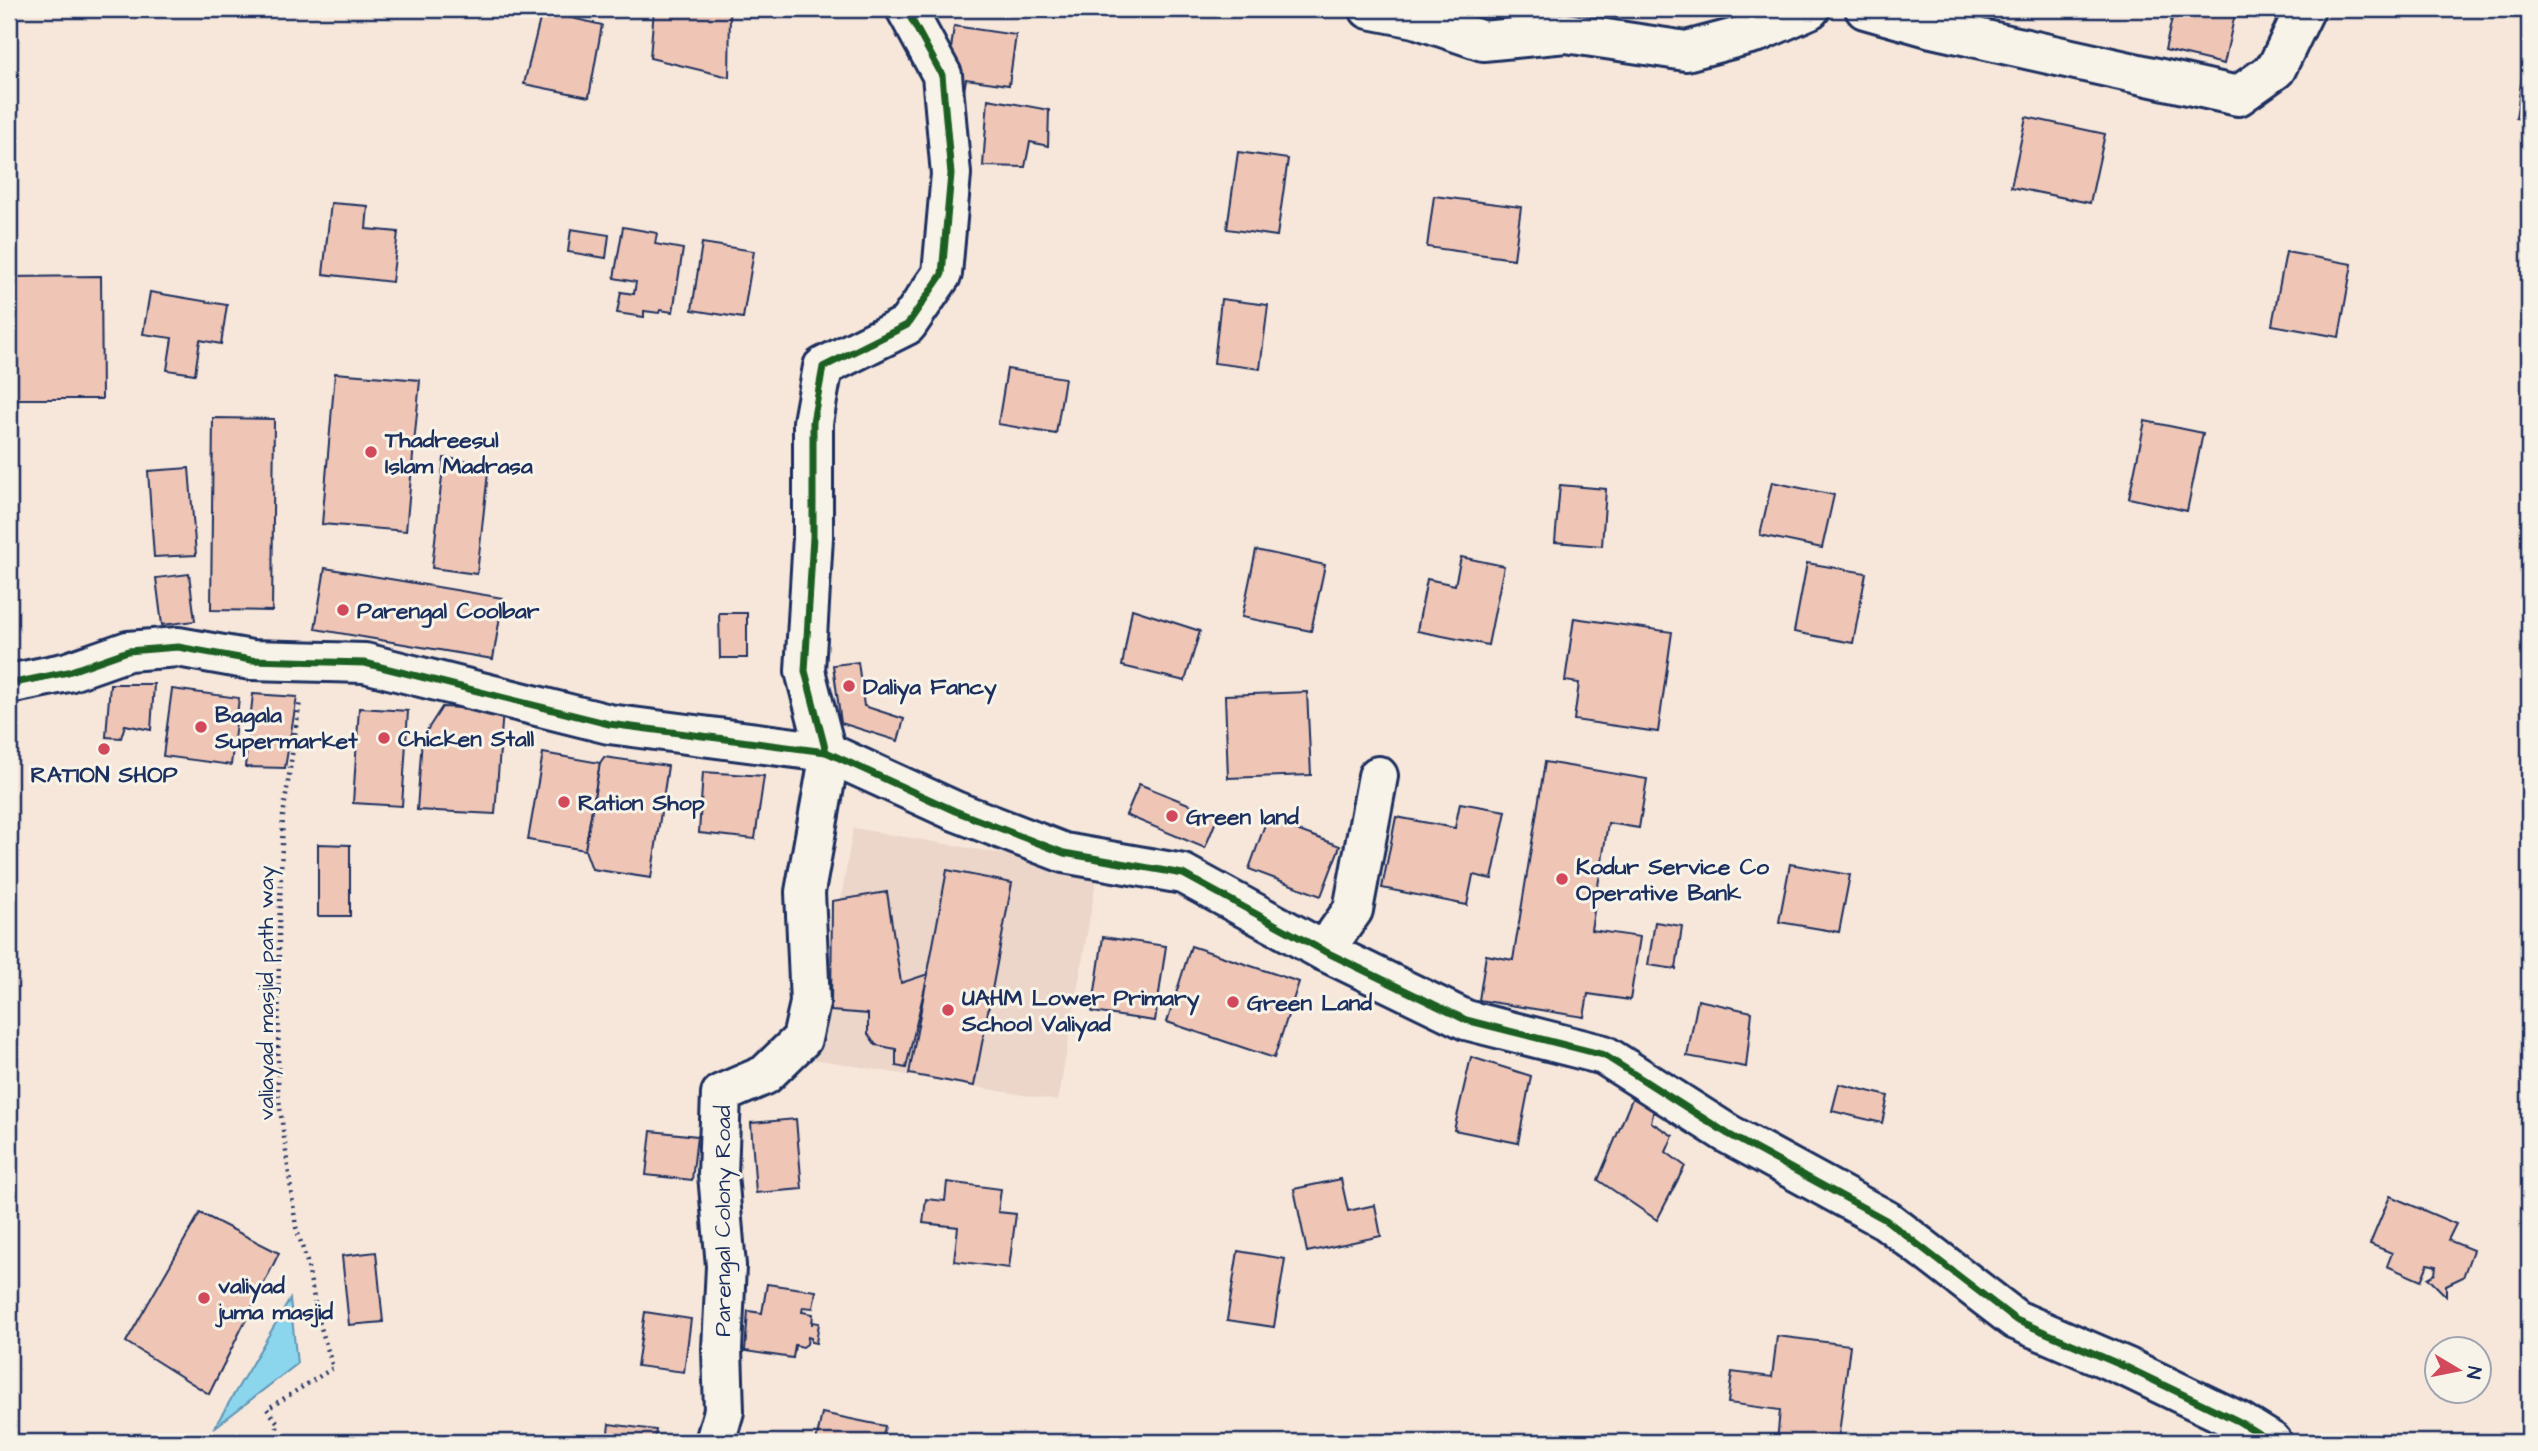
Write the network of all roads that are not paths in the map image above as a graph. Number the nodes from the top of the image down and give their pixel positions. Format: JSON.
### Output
{"nodes":[{"id":1,"x":906,"y":9,"type":"edge"},
{"id":2,"x":1369,"y":9,"type":"edge"},
{"id":3,"x":1810,"y":9,"type":"edge"},
{"id":4,"x":1865,"y":9,"type":"edge"},
{"id":5,"x":2305,"y":9,"type":"edge"},
{"id":6,"x":1544,"y":22,"type":"edge"},
{"id":7,"x":9,"y":684,"type":"edge"},
{"id":8,"x":828,"y":753,"type":"junction"},
{"id":9,"x":1378,"y":776,"type":"dead end"},
{"id":10,"x":1324,"y":951,"type":"junction"},
{"id":11,"x":715,"y":1442,"type":"edge"},
{"id":12,"x":2272,"y":1442,"type":"edge"}],
"edges":[{"from":1,"to":8,"type":"street"},
{"from":2,"to":6,"type":"street"},
{"from":3,"to":6,"type":"street"},
{"from":4,"to":5,"type":"street"},
{"from":7,"to":8,"type":"street"},
{"from":8,"to":10,"type":"street"},
{"from":8,"to":11,"type":"street","name":"Parengal Colony Road"},
{"from":9,"to":10,"type":"street"},
{"from":10,"to":12,"type":"street"}]}
